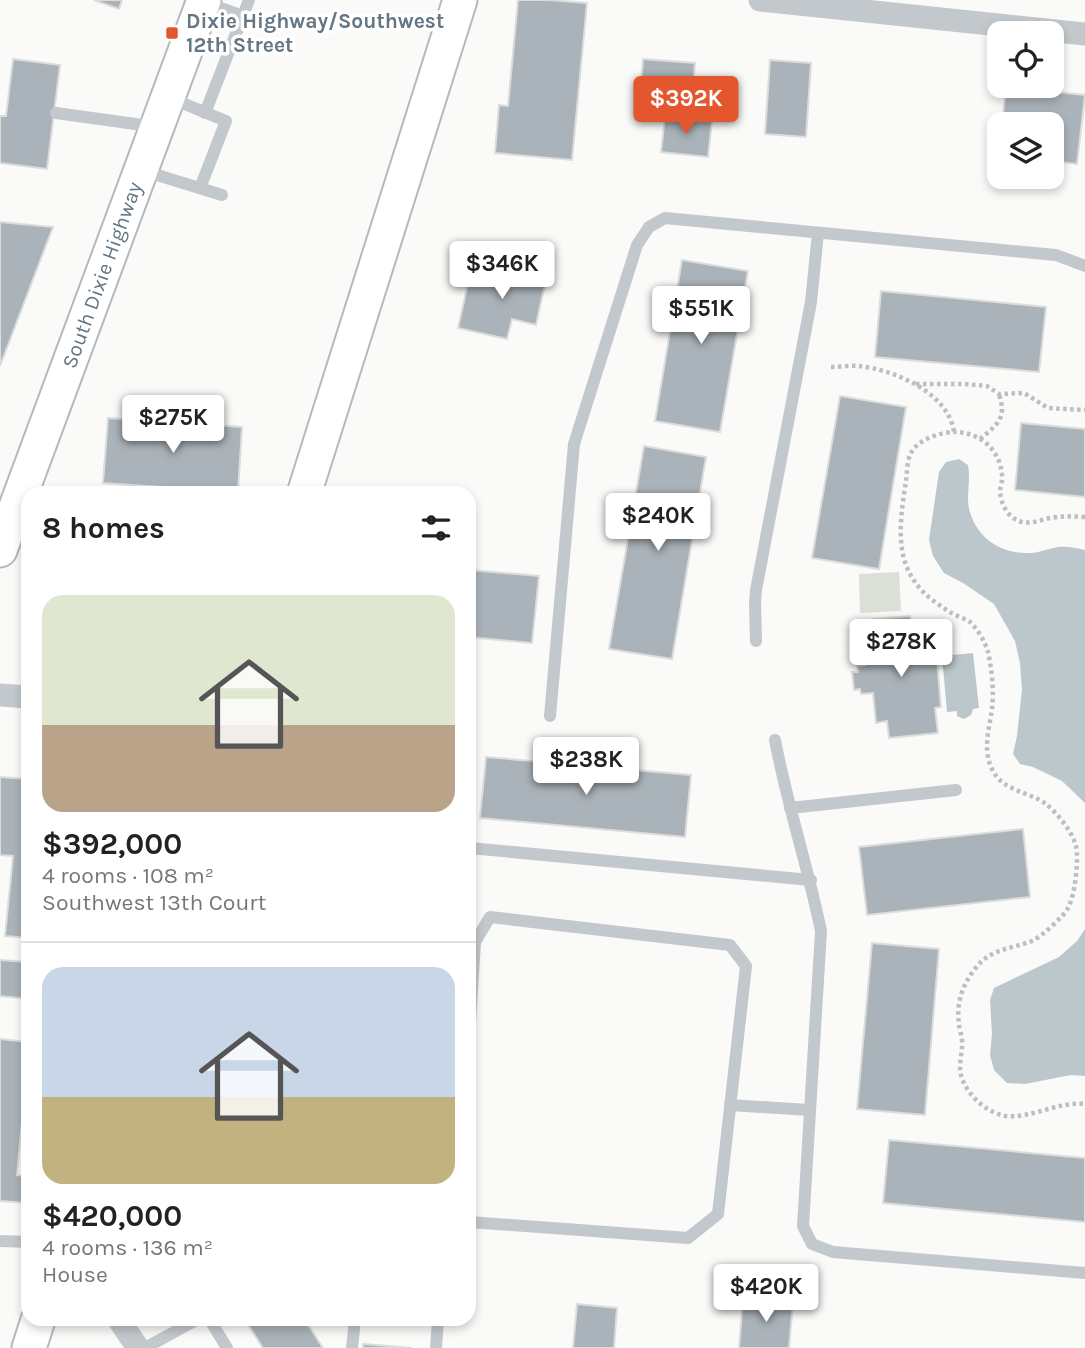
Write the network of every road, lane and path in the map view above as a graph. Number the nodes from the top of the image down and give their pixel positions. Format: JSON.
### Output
{"nodes":[{"id":1,"x":249,"y":0,"type":"edge"},
{"id":2,"x":460,"y":0,"type":"edge"},
{"id":3,"x":760,"y":0,"type":"edge"},
{"id":4,"x":204,"y":1,"type":"edge"},
{"id":5,"x":799,"y":2,"type":"edge"},
{"id":6,"x":243,"y":16,"type":"junction"},
{"id":7,"x":1085,"y":34,"type":"edge"},
{"id":8,"x":162,"y":112,"type":"junction"},
{"id":9,"x":56,"y":113,"type":"dead end"},
{"id":10,"x":205,"y":113,"type":"junction"},
{"id":11,"x":141,"y":170,"type":"junction"},
{"id":12,"x":200,"y":188,"type":"junction"},
{"id":13,"x":222,"y":194,"type":"dead end"},
{"id":14,"x":818,"y":233,"type":"junction"},
{"id":15,"x":1085,"y":266,"type":"edge"},
{"id":16,"x":831,"y":367,"type":"dead end"},
{"id":17,"x":916,"y":384,"type":"junction"},
{"id":18,"x":999,"y":394,"type":"junction"},
{"id":19,"x":1085,"y":410,"type":"edge"},
{"id":20,"x":954,"y":432,"type":"junction"},
{"id":21,"x":980,"y":439,"type":"junction"},
{"id":22,"x":24,"y":486,"type":"edge"},
{"id":23,"x":307,"y":486,"type":"edge"},
{"id":24,"x":21,"y":493,"type":"edge"},
{"id":25,"x":1085,"y":517,"type":"edge"},
{"id":26,"x":0,"y":550,"type":"edge"},
{"id":27,"x":756,"y":641,"type":"dead end"},
{"id":28,"x":0,"y":695,"type":"edge"},
{"id":29,"x":21,"y":696,"type":"edge"},
{"id":30,"x":550,"y":716,"type":"dead end"},
{"id":31,"x":775,"y":740,"type":"dead end"},
{"id":32,"x":956,"y":790,"type":"dead end"},
{"id":33,"x":790,"y":808,"type":"junction"},
{"id":34,"x":476,"y":849,"type":"edge"},
{"id":35,"x":811,"y":880,"type":"junction"},
{"id":36,"x":476,"y":940,"type":"edge"},
{"id":37,"x":1085,"y":1104,"type":"edge"},
{"id":38,"x":730,"y":1105,"type":"junction"},
{"id":39,"x":809,"y":1110,"type":"junction"},
{"id":40,"x":476,"y":1223,"type":"edge"},
{"id":41,"x":0,"y":1241,"type":"edge"},
{"id":42,"x":21,"y":1242,"type":"edge"},
{"id":43,"x":1085,"y":1273,"type":"edge"},
{"id":44,"x":36,"y":1326,"type":"edge"},
{"id":45,"x":123,"y":1326,"type":"edge"},
{"id":46,"x":185,"y":1326,"type":"edge"},
{"id":47,"x":214,"y":1326,"type":"edge"},
{"id":48,"x":354,"y":1326,"type":"edge"},
{"id":49,"x":438,"y":1326,"type":"edge"},
{"id":50,"x":29,"y":1348,"type":"edge"},
{"id":51,"x":138,"y":1348,"type":"edge"},
{"id":52,"x":145,"y":1348,"type":"edge"},
{"id":53,"x":227,"y":1348,"type":"edge"},
{"id":54,"x":352,"y":1348,"type":"edge"},
{"id":55,"x":436,"y":1348,"type":"edge"}],
"edges":[{"from":1,"to":6,"type":"lane"},
{"from":2,"to":23,"type":"main road"},
{"from":3,"to":5,"type":"street"},
{"from":4,"to":6,"type":"lane"},
{"from":4,"to":8,"type":"main road","name":"South Dixie Highway"},
{"from":5,"to":7,"type":"street"},
{"from":6,"to":10,"type":"lane"},
{"from":8,"to":9,"type":"lane"},
{"from":8,"to":10,"type":"lane"},
{"from":8,"to":11,"type":"main road","name":"South Dixie Highway"},
{"from":10,"to":12,"type":"lane"},
{"from":11,"to":12,"type":"lane"},
{"from":11,"to":22,"type":"main road","name":"South Dixie Highway"},
{"from":12,"to":13,"type":"lane"},
{"from":14,"to":15,"type":"lane"},
{"from":14,"to":27,"type":"lane"},
{"from":14,"to":30,"type":"lane"},
{"from":16,"to":17,"type":"path"},
{"from":17,"to":18,"type":"path"},
{"from":17,"to":20,"type":"path"},
{"from":18,"to":19,"type":"path"},
{"from":18,"to":21,"type":"path"},
{"from":20,"to":21,"type":"path"},
{"from":20,"to":37,"type":"path"},
{"from":21,"to":25,"type":"path"},
{"from":24,"to":26,"type":"main road","name":"South Dixie Highway"},
{"from":28,"to":29,"type":"street"},
{"from":31,"to":33,"type":"lane"},
{"from":32,"to":33,"type":"lane"},
{"from":33,"to":35,"type":"lane"},
{"from":34,"to":35,"type":"lane"},
{"from":35,"to":39,"type":"lane"},
{"from":36,"to":38,"type":"lane"},
{"from":38,"to":39,"type":"lane"},
{"from":38,"to":40,"type":"lane"},
{"from":39,"to":43,"type":"lane"},
{"from":41,"to":42,"type":"lane"},
{"from":44,"to":50,"type":"main road"},
{"from":45,"to":51,"type":"street"},
{"from":46,"to":52,"type":"lane"},
{"from":47,"to":53,"type":"lane"},
{"from":48,"to":54,"type":"lane"},
{"from":49,"to":55,"type":"lane"}]}
